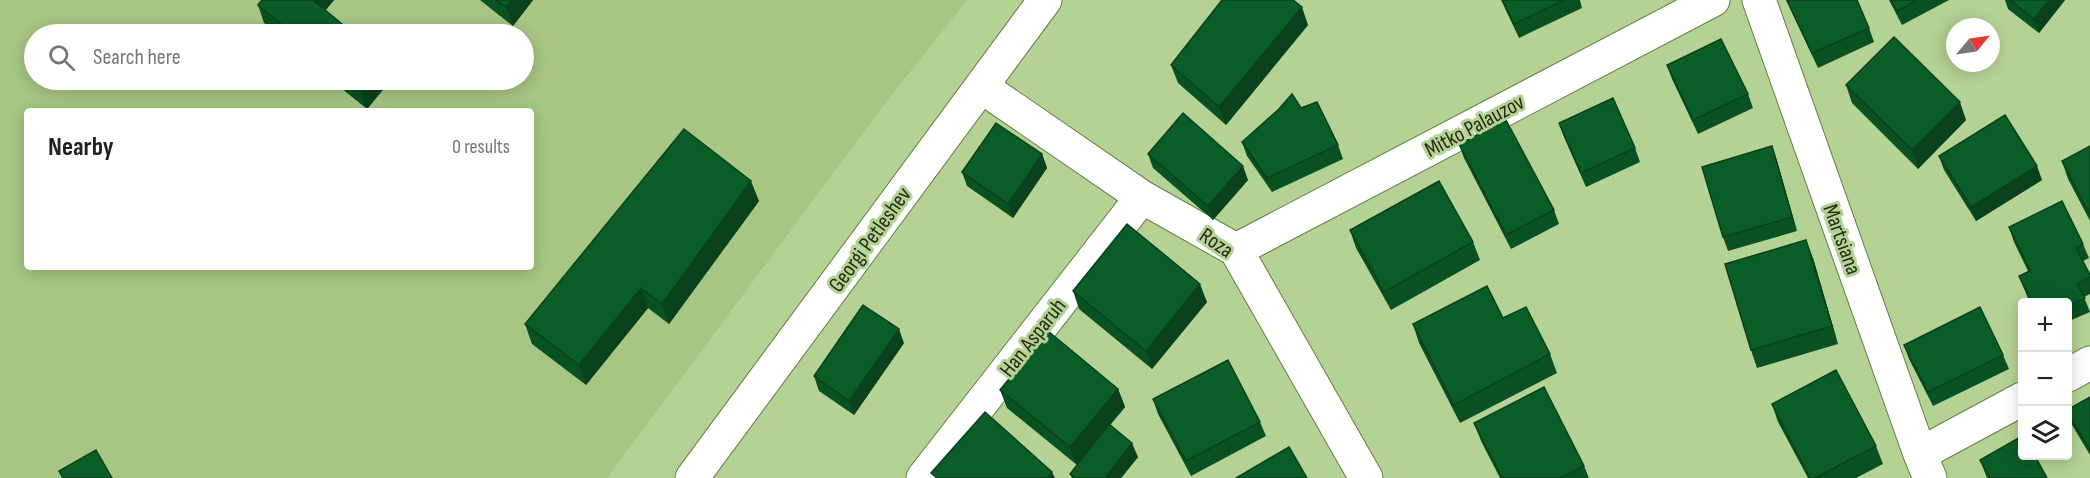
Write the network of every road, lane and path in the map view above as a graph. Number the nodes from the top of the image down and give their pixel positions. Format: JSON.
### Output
{"nodes":[{"id":1,"x":1045,"y":0,"type":"edge"},
{"id":2,"x":1713,"y":0,"type":"edge"},
{"id":3,"x":1759,"y":0,"type":"edge"},
{"id":4,"x":982,"y":87,"type":"junction"},
{"id":5,"x":1142,"y":197,"type":"junction"},
{"id":6,"x":1236,"y":250,"type":"junction"},
{"id":7,"x":2090,"y":363,"type":"edge"},
{"id":8,"x":2072,"y":372,"type":"edge"},
{"id":9,"x":2018,"y":402,"type":"edge"},
{"id":10,"x":1925,"y":466,"type":"edge"},
{"id":11,"x":692,"y":478,"type":"edge"},
{"id":12,"x":923,"y":478,"type":"edge"},
{"id":13,"x":1366,"y":478,"type":"edge"}],
"edges":[{"from":1,"to":4,"type":"street","name":"Georgi Petleshev"},
{"from":2,"to":6,"type":"street","name":"Mitko Palauzov"},
{"from":3,"to":10,"type":"street","name":"Martsiana"},
{"from":4,"to":5,"type":"street","name":"Roza"},
{"from":4,"to":11,"type":"street","name":"Georgi Petleshev"},
{"from":5,"to":6,"type":"street","name":"Roza"},
{"from":5,"to":12,"type":"street","name":"Han Asparuh"},
{"from":6,"to":13,"type":"street","name":"Roza"},
{"from":7,"to":8,"type":"street"},
{"from":9,"to":10,"type":"street"}]}
